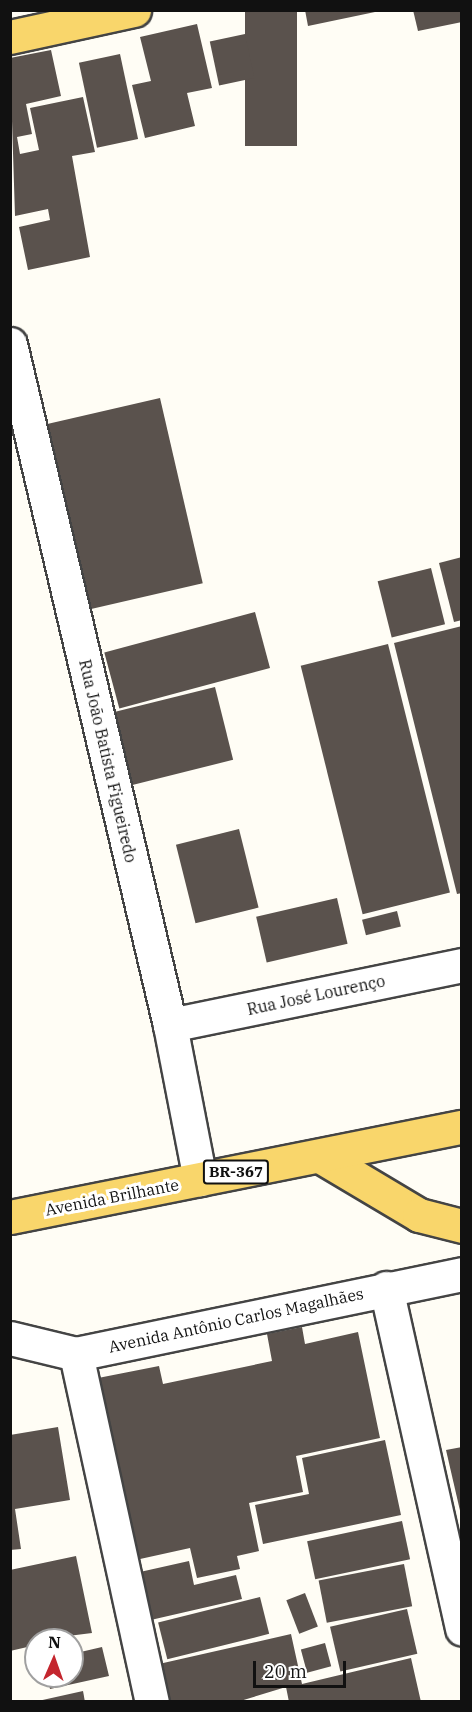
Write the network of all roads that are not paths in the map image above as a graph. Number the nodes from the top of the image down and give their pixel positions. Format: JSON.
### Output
{"nodes":[{"id":1,"x":134,"y":10,"type":"edge"},
{"id":2,"x":10,"y":37,"type":"edge"},
{"id":3,"x":10,"y":344,"type":"edge"},
{"id":4,"x":462,"y":965,"type":"edge"},
{"id":5,"x":170,"y":1026,"type":"junction"},
{"id":6,"x":462,"y":1127,"type":"edge"},
{"id":7,"x":320,"y":1156,"type":"junction"},
{"id":8,"x":200,"y":1179,"type":"junction"},
{"id":9,"x":10,"y":1217,"type":"edge"},
{"id":10,"x":462,"y":1226,"type":"edge"},
{"id":11,"x":462,"y":1274,"type":"edge"},
{"id":12,"x":386,"y":1288,"type":"junction"},
{"id":13,"x":10,"y":1338,"type":"edge"},
{"id":14,"x":76,"y":1353,"type":"junction"},
{"id":15,"x":462,"y":1629,"type":"edge"},
{"id":16,"x":152,"y":1701,"type":"edge"}],
"edges":[{"from":1,"to":2,"type":"main road"},
{"from":3,"to":5,"type":"street","name":"Rua João Batista Figueiredo"},
{"from":4,"to":5,"type":"street","name":"Rua José Lourenço"},
{"from":5,"to":8,"type":"street","name":"Rua João Batista Figueiredo"},
{"from":6,"to":7,"type":"main road","name":"Avenida Brilhante","number":"BR-367"},
{"from":7,"to":8,"type":"main road","name":"Avenida Brilhante","number":"BR-367"},
{"from":7,"to":10,"type":"main road"},
{"from":8,"to":9,"type":"main road","name":"Avenida Brilhante","number":"BR-367"},
{"from":11,"to":12,"type":"street","name":"Avenida Antônio Carlos Magalhães"},
{"from":12,"to":14,"type":"street","name":"Avenida Antônio Carlos Magalhães"},
{"from":12,"to":15,"type":"street"},
{"from":13,"to":14,"type":"street","name":"Avenida Antônio Carlos Magalhães"},
{"from":14,"to":16,"type":"street"}]}
